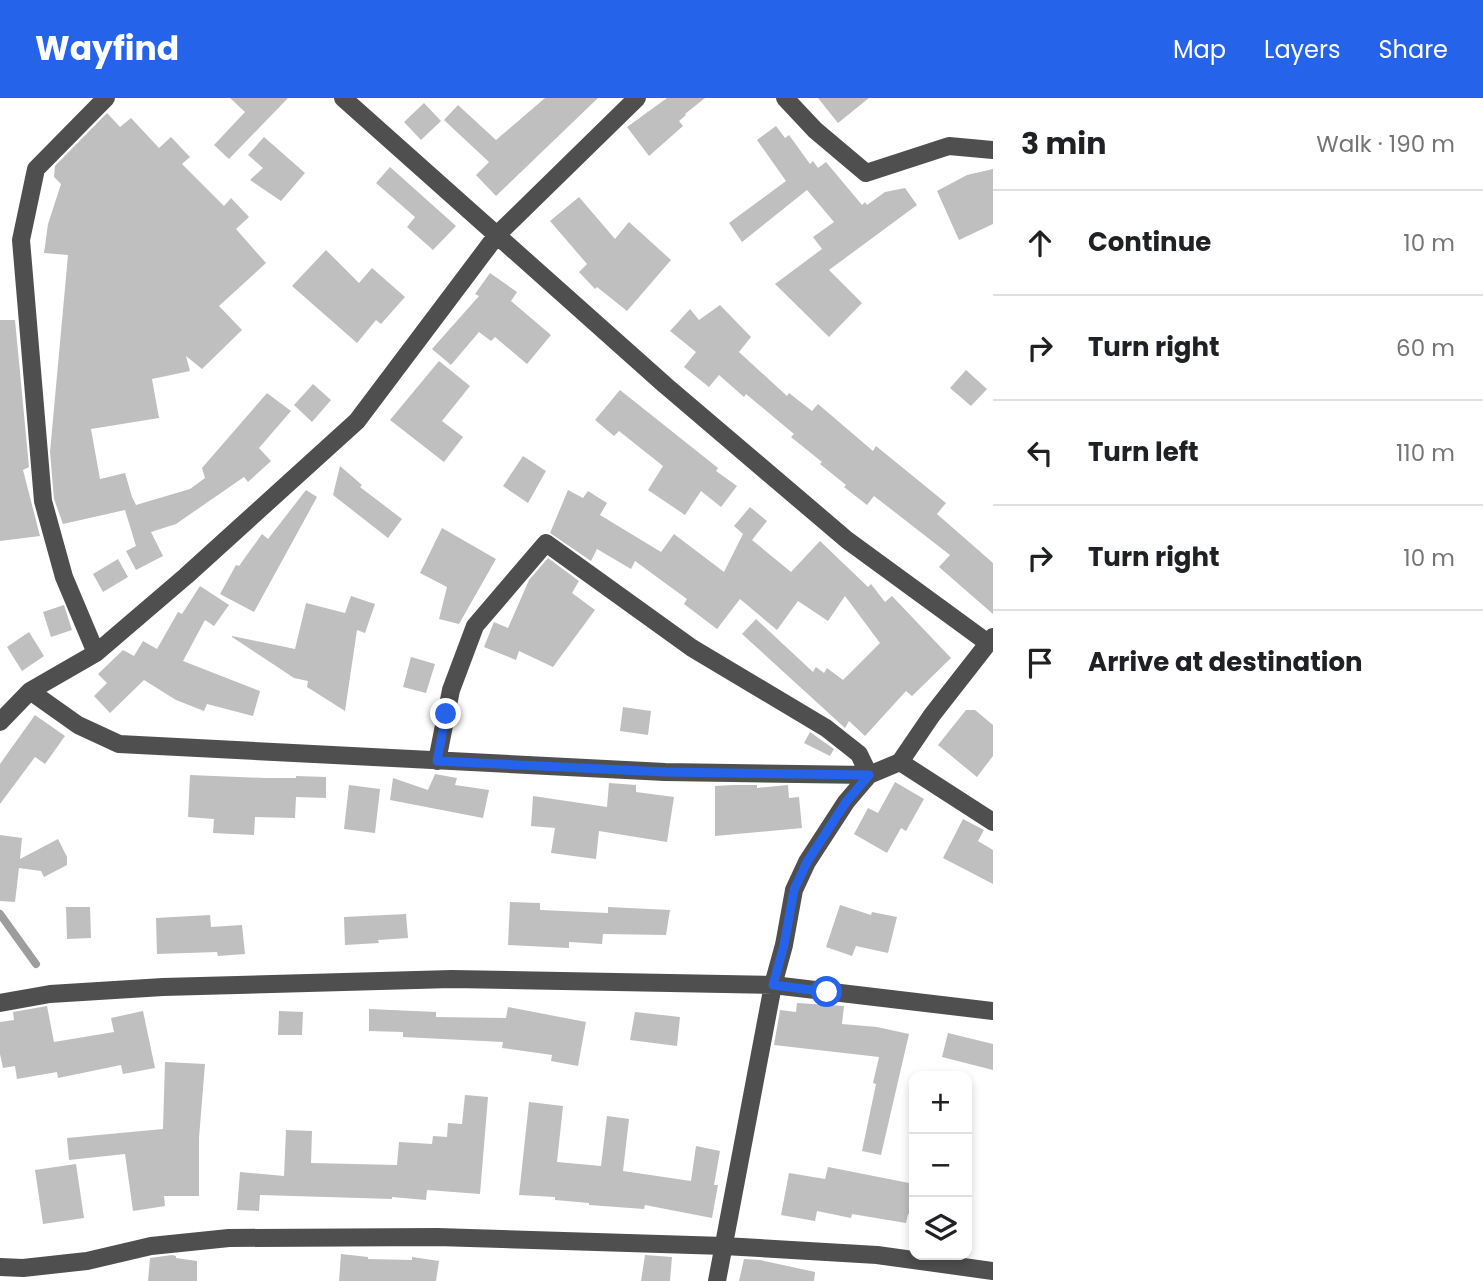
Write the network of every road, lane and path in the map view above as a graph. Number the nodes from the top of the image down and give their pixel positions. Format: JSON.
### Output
{"nodes":[{"id":1,"x":106,"y":98,"type":"edge"},
{"id":2,"x":343,"y":98,"type":"edge"},
{"id":3,"x":637,"y":98,"type":"edge"},
{"id":4,"x":785,"y":98,"type":"edge"},
{"id":5,"x":993,"y":150,"type":"edge"},
{"id":6,"x":497,"y":235,"type":"junction"},
{"id":7,"x":990,"y":640,"type":"edge"},
{"id":8,"x":96,"y":653,"type":"junction"},
{"id":9,"x":30,"y":691,"type":"junction"},
{"id":10,"x":0,"y":722,"type":"edge"},
{"id":11,"x":437,"y":761,"type":"junction"},
{"id":12,"x":900,"y":762,"type":"junction"},
{"id":13,"x":869,"y":775,"type":"junction"},
{"id":14,"x":993,"y":822,"type":"edge"},
{"id":15,"x":773,"y":985,"type":"junction"},
{"id":16,"x":0,"y":1003,"type":"edge"},
{"id":17,"x":993,"y":1011,"type":"edge"},
{"id":18,"x":723,"y":1246,"type":"junction"},
{"id":19,"x":0,"y":1267,"type":"edge"},
{"id":20,"x":993,"y":1271,"type":"edge"},
{"id":21,"x":717,"y":1281,"type":"edge"}],
"edges":[{"from":1,"to":8,"type":"street"},
{"from":2,"to":6,"type":"street"},
{"from":3,"to":6,"type":"street"},
{"from":4,"to":5,"type":"street"},
{"from":6,"to":7,"type":"street"},
{"from":6,"to":8,"type":"street"},
{"from":7,"to":12,"type":"street"},
{"from":8,"to":9,"type":"street"},
{"from":9,"to":10,"type":"street"},
{"from":9,"to":11,"type":"street"},
{"from":11,"to":13,"type":"street"},
{"from":11,"to":13,"type":"street"},
{"from":12,"to":13,"type":"street"},
{"from":12,"to":14,"type":"street"},
{"from":13,"to":15,"type":"street"},
{"from":15,"to":16,"type":"street"},
{"from":15,"to":17,"type":"street"},
{"from":15,"to":18,"type":"street"},
{"from":18,"to":19,"type":"street"},
{"from":18,"to":20,"type":"street"},
{"from":18,"to":21,"type":"street"}]}
